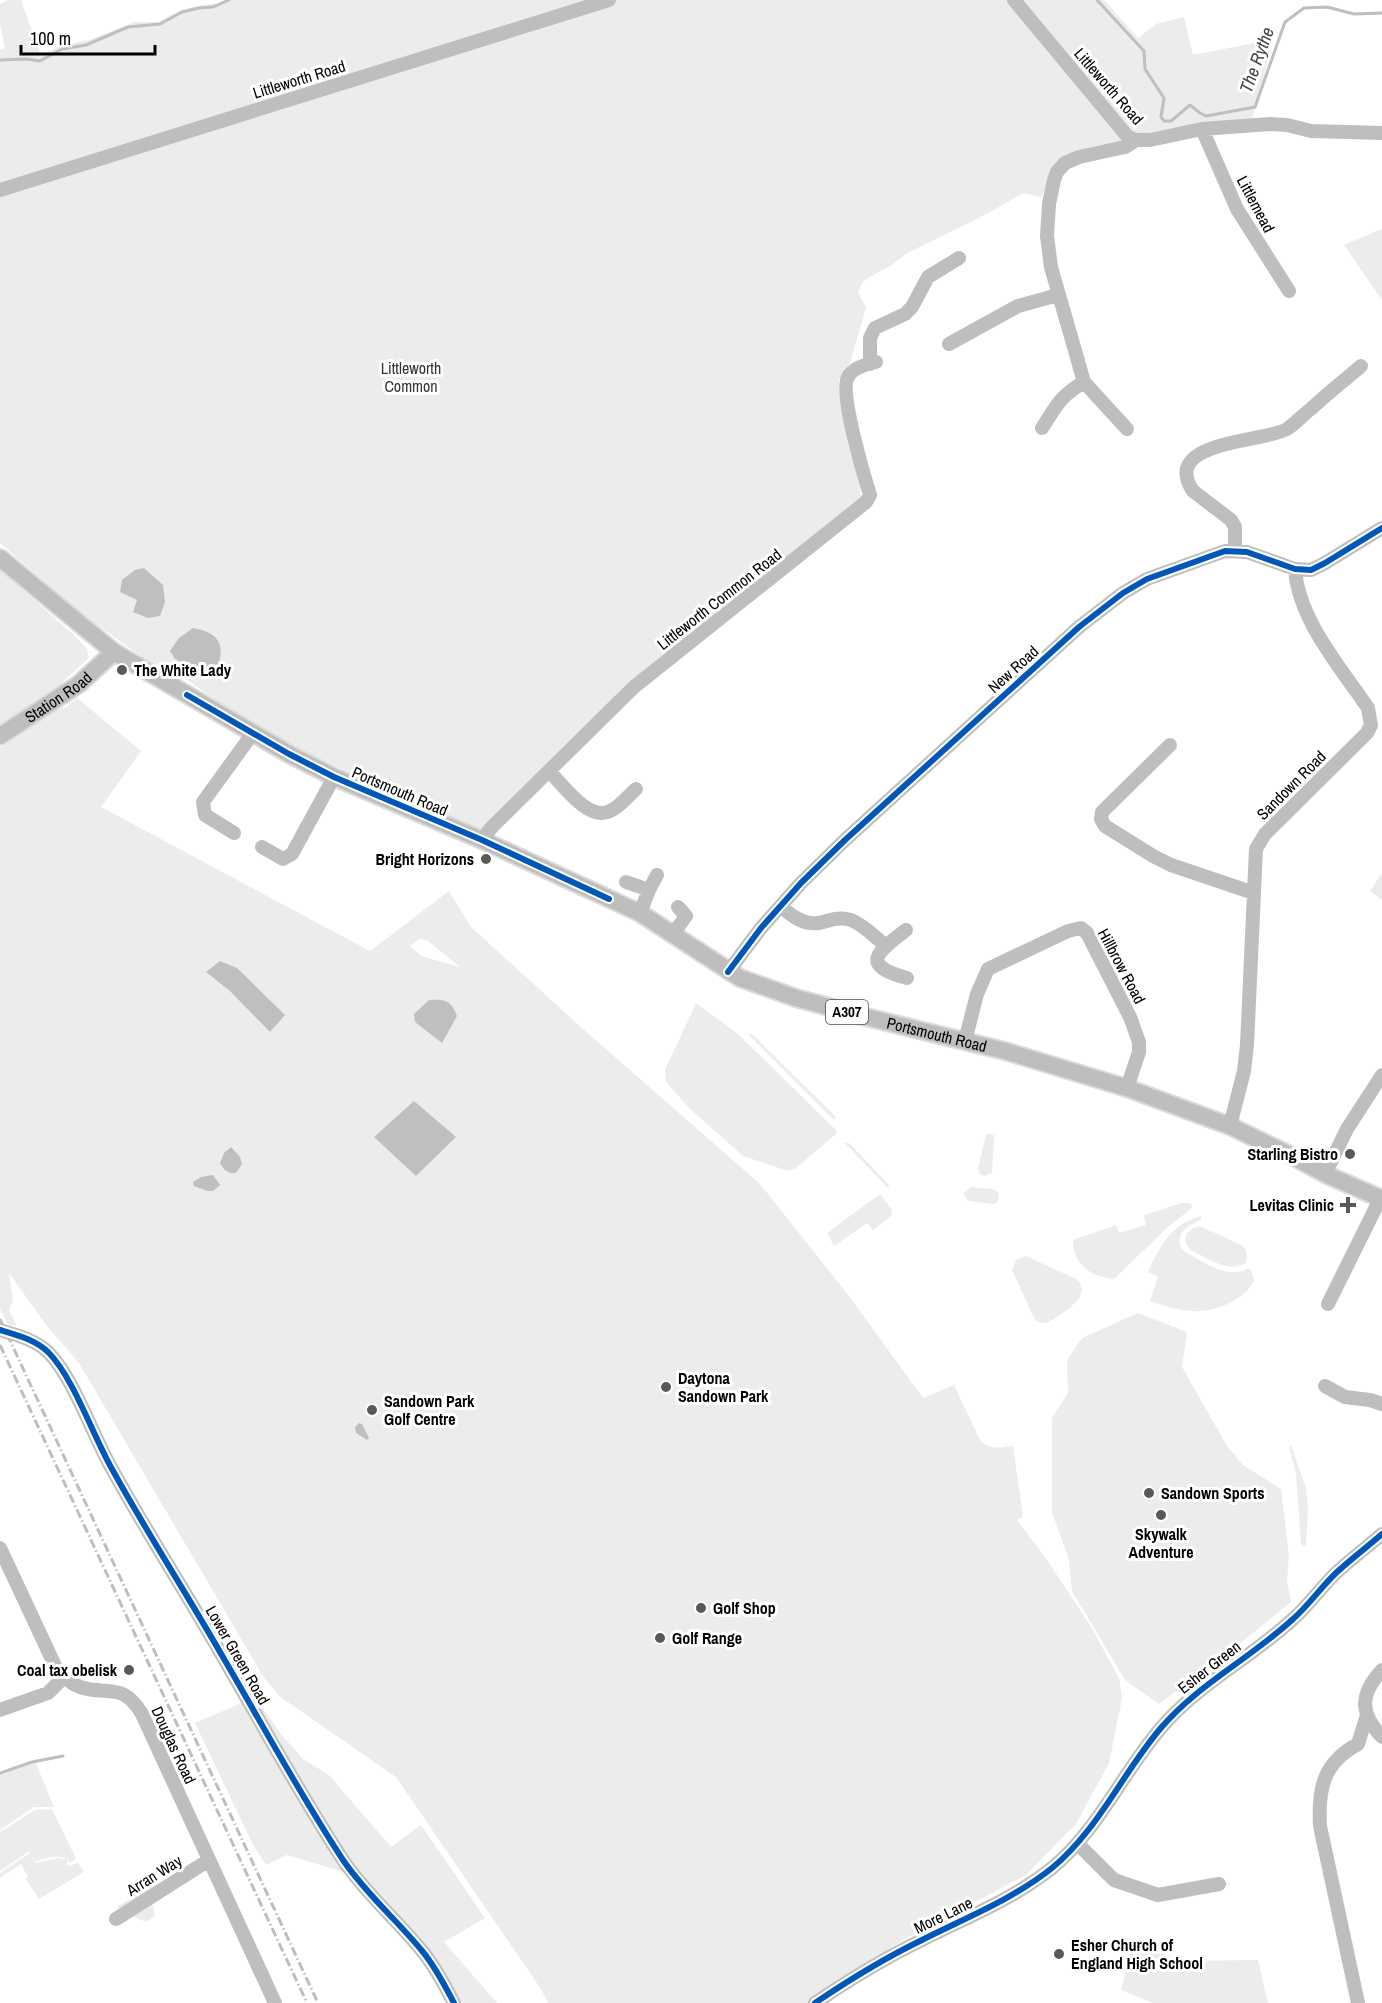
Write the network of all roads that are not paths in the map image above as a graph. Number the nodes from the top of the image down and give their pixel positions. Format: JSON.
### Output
{"nodes":[{"id":1,"x":609,"y":0,"type":"edge"},
{"id":2,"x":1014,"y":0,"type":"edge"},
{"id":3,"x":1202,"y":129,"type":"junction"},
{"id":4,"x":1382,"y":133,"type":"edge"},
{"id":5,"x":1136,"y":140,"type":"junction"},
{"id":6,"x":0,"y":190,"type":"edge"},
{"id":7,"x":959,"y":258,"type":"dead end"},
{"id":8,"x":1289,"y":291,"type":"dead end"},
{"id":9,"x":1058,"y":295,"type":"junction"},
{"id":10,"x":949,"y":344,"type":"dead end"},
{"id":11,"x":1358,"y":373,"type":"dead end"},
{"id":12,"x":1084,"y":382,"type":"junction"},
{"id":13,"x":1040,"y":428,"type":"dead end"},
{"id":14,"x":1127,"y":429,"type":"dead end"},
{"id":15,"x":1382,"y":528,"type":"edge"},
{"id":16,"x":1235,"y":551,"type":"junction"},
{"id":17,"x":0,"y":558,"type":"edge"},
{"id":18,"x":1295,"y":569,"type":"junction"},
{"id":19,"x":114,"y":652,"type":"junction"},
{"id":20,"x":1377,"y":726,"type":"edge"},
{"id":21,"x":253,"y":733,"type":"junction"},
{"id":22,"x":0,"y":736,"type":"edge"},
{"id":23,"x":1170,"y":745,"type":"dead end"},
{"id":24,"x":549,"y":771,"type":"junction"},
{"id":25,"x":334,"y":777,"type":"junction"},
{"id":26,"x":617,"y":787,"type":"dead end"},
{"id":27,"x":234,"y":833,"type":"dead end"},
{"id":28,"x":482,"y":840,"type":"junction"},
{"id":29,"x":262,"y":847,"type":"dead end"},
{"id":30,"x":657,"y":874,"type":"dead end"},
{"id":31,"x":626,"y":882,"type":"dead end"},
{"id":32,"x":649,"y":890,"type":"junction"},
{"id":33,"x":1254,"y":893,"type":"junction"},
{"id":34,"x":781,"y":906,"type":"junction"},
{"id":35,"x":678,"y":907,"type":"dead end"},
{"id":36,"x":640,"y":912,"type":"junction"},
{"id":37,"x":906,"y":930,"type":"dead end"},
{"id":38,"x":673,"y":934,"type":"junction"},
{"id":39,"x":886,"y":946,"type":"junction"},
{"id":40,"x":728,"y":972,"type":"junction"},
{"id":41,"x":907,"y":978,"type":"dead end"},
{"id":42,"x":965,"y":1041,"type":"junction"},
{"id":43,"x":1382,"y":1075,"type":"edge"},
{"id":44,"x":1127,"y":1088,"type":"junction"},
{"id":45,"x":1230,"y":1126,"type":"junction"},
{"id":46,"x":1327,"y":1170,"type":"junction"},
{"id":47,"x":1381,"y":1196,"type":"edge"},
{"id":48,"x":1328,"y":1304,"type":"dead end"},
{"id":49,"x":0,"y":1330,"type":"edge"},
{"id":50,"x":1325,"y":1386,"type":"dead end"},
{"id":51,"x":1382,"y":1404,"type":"edge"},
{"id":52,"x":1382,"y":1534,"type":"edge"},
{"id":53,"x":0,"y":1548,"type":"edge"},
{"id":54,"x":1382,"y":1670,"type":"edge"},
{"id":55,"x":64,"y":1677,"type":"junction"},
{"id":56,"x":0,"y":1710,"type":"edge"},
{"id":57,"x":1366,"y":1718,"type":"junction"},
{"id":58,"x":1382,"y":1738,"type":"edge"},
{"id":59,"x":1358,"y":1744,"type":"junction"},
{"id":60,"x":1078,"y":1844,"type":"junction"},
{"id":61,"x":209,"y":1860,"type":"junction"},
{"id":62,"x":1219,"y":1884,"type":"dead end"},
{"id":63,"x":116,"y":1919,"type":"dead end"},
{"id":64,"x":275,"y":2003,"type":"edge"},
{"id":65,"x":454,"y":2003,"type":"edge"},
{"id":66,"x":815,"y":2003,"type":"edge"},
{"id":67,"x":1359,"y":2003,"type":"edge"}],
"edges":[{"from":1,"to":6,"type":"street","name":"Littleworth Road"},
{"from":2,"to":5,"type":"street","name":"Littleworth Road"},
{"from":3,"to":4,"type":"street","name":"Littleworth Road"},
{"from":3,"to":5,"type":"street","name":"Littleworth Road"},
{"from":3,"to":8,"type":"street","name":"Littlemead"},
{"from":5,"to":9,"type":"street"},
{"from":7,"to":24,"type":"street","name":"Littleworth Common Road"},
{"from":9,"to":10,"type":"street"},
{"from":9,"to":12,"type":"street"},
{"from":11,"to":16,"type":"street"},
{"from":12,"to":13,"type":"street"},
{"from":12,"to":14,"type":"street"},
{"from":15,"to":18,"type":"street"},
{"from":16,"to":18,"type":"street","name":"New Road"},
{"from":16,"to":34,"type":"street","name":"New Road"},
{"from":17,"to":19,"type":"main road","name":"Portsmouth Road","number":"A307"},
{"from":18,"to":20,"type":"street","name":"Sandown Road"},
{"from":19,"to":21,"type":"main road","name":"Portsmouth Road","number":"A307"},
{"from":19,"to":22,"type":"main road","name":"Station Road"},
{"from":20,"to":33,"type":"street","name":"Sandown Road"},
{"from":21,"to":25,"type":"main road","name":"Portsmouth Road","number":"A307"},
{"from":21,"to":27,"type":"street"},
{"from":23,"to":33,"type":"street"},
{"from":24,"to":26,"type":"street"},
{"from":24,"to":28,"type":"street","name":"Littleworth Common Road"},
{"from":25,"to":28,"type":"main road","name":"Portsmouth Road","number":"A307"},
{"from":25,"to":29,"type":"street"},
{"from":28,"to":36,"type":"main road","name":"Portsmouth Road","number":"A307"},
{"from":30,"to":32,"type":"street"},
{"from":31,"to":32,"type":"street"},
{"from":32,"to":36,"type":"street"},
{"from":33,"to":45,"type":"street","name":"Sandown Road"},
{"from":34,"to":39,"type":"street"},
{"from":34,"to":40,"type":"street","name":"New Road"},
{"from":35,"to":38,"type":"street"},
{"from":36,"to":38,"type":"main road","name":"Portsmouth Road","number":"A307"},
{"from":37,"to":39,"type":"street"},
{"from":38,"to":40,"type":"main road","name":"Portsmouth Road","number":"A307"},
{"from":39,"to":41,"type":"street"},
{"from":40,"to":42,"type":"main road","name":"Portsmouth Road","number":"A307"},
{"from":42,"to":44,"type":"main road","name":"Portsmouth Road","number":"A307"},
{"from":42,"to":44,"type":"street","name":"Hillbrow Road"},
{"from":43,"to":46,"type":"street"},
{"from":44,"to":45,"type":"main road","name":"Portsmouth Road","number":"A307"},
{"from":45,"to":46,"type":"main road","name":"Portsmouth Road","number":"A307"},
{"from":46,"to":47,"type":"main road","number":"A307"},
{"from":47,"to":48,"type":"street"},
{"from":49,"to":65,"type":"street","name":"Lower Green Road"},
{"from":50,"to":51,"type":"street"},
{"from":52,"to":60,"type":"street","name":"Esher Green"},
{"from":53,"to":55,"type":"street"},
{"from":54,"to":57,"type":"street"},
{"from":55,"to":56,"type":"street"},
{"from":55,"to":61,"type":"street","name":"Douglas Road"},
{"from":57,"to":58,"type":"street"},
{"from":57,"to":59,"type":"street"},
{"from":58,"to":59,"type":"street"},
{"from":59,"to":67,"type":"street"},
{"from":60,"to":62,"type":"street"},
{"from":60,"to":66,"type":"street","name":"More Lane"},
{"from":61,"to":63,"type":"street","name":"Arran Way"},
{"from":61,"to":64,"type":"street","name":"Douglas Road"}]}
